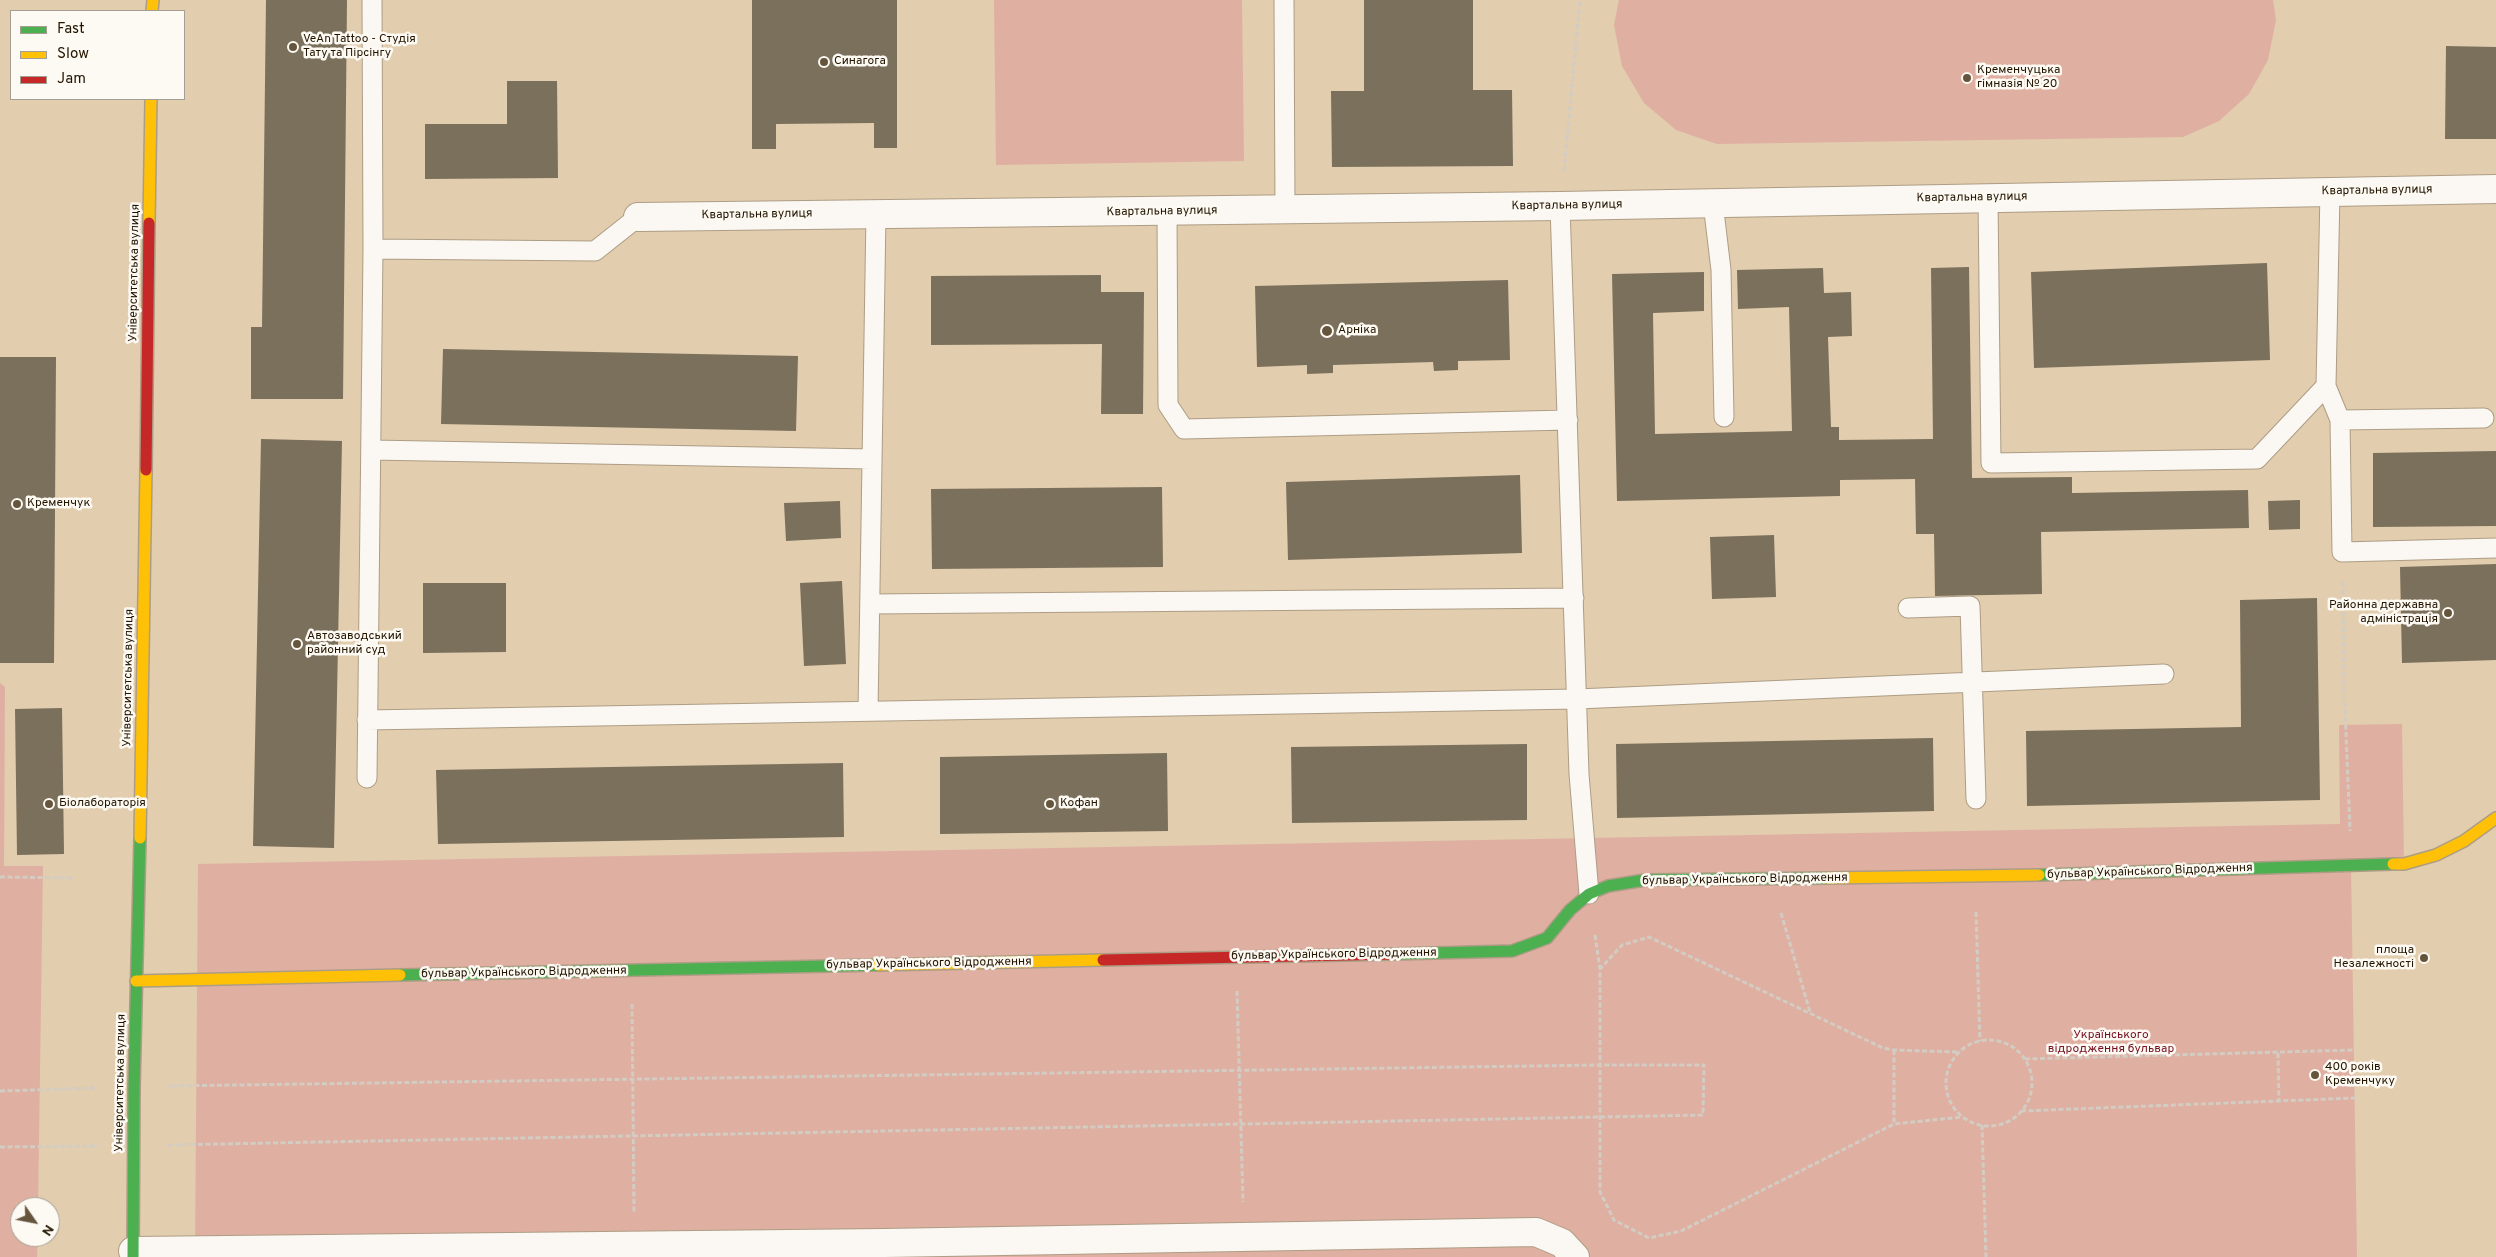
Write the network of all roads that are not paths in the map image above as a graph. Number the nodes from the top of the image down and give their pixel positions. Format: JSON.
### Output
{"nodes":[{"id":1,"x":372,"y":0,"type":"edge"},
{"id":2,"x":1284,"y":0,"type":"edge"},
{"id":3,"x":151,"y":100,"type":"edge"},
{"id":4,"x":2496,"y":188,"type":"edge"},
{"id":5,"x":2330,"y":192,"type":"junction"},
{"id":6,"x":1988,"y":198,"type":"junction"},
{"id":7,"x":1713,"y":204,"type":"junction"},
{"id":8,"x":1560,"y":206,"type":"junction"},
{"id":9,"x":1285,"y":210,"type":"junction"},
{"id":10,"x":1167,"y":212,"type":"junction"},
{"id":11,"x":876,"y":213,"type":"junction"},
{"id":12,"x":638,"y":217,"type":"joint"},
{"id":13,"x":373,"y":249,"type":"junction"},
{"id":14,"x":2326,"y":386,"type":"junction"},
{"id":15,"x":1724,"y":417,"type":"dead end"},
{"id":16,"x":2484,"y":418,"type":"dead end"},
{"id":17,"x":1568,"y":420,"type":"junction"},
{"id":18,"x":2340,"y":420,"type":"junction"},
{"id":19,"x":371,"y":450,"type":"junction"},
{"id":20,"x":872,"y":459,"type":"junction"},
{"id":21,"x":2496,"y":548,"type":"edge"},
{"id":22,"x":1574,"y":598,"type":"junction"},
{"id":23,"x":870,"y":604,"type":"junction"},
{"id":24,"x":1908,"y":608,"type":"dead end"},
{"id":25,"x":2164,"y":674,"type":"dead end"},
{"id":26,"x":1972,"y":682,"type":"junction"},
{"id":27,"x":1577,"y":699,"type":"junction"},
{"id":28,"x":868,"y":711,"type":"junction"},
{"id":29,"x":367,"y":720,"type":"junction"},
{"id":30,"x":367,"y":778,"type":"dead end"},
{"id":31,"x":1976,"y":799,"type":"dead end"},
{"id":32,"x":2496,"y":818,"type":"edge"},
{"id":33,"x":1589,"y":894,"type":"junction"},
{"id":34,"x":136,"y":981,"type":"junction"},
{"id":35,"x":133,"y":1254,"type":"edge"},
{"id":36,"x":1575,"y":1257,"type":"edge"}],
"edges":[{"from":1,"to":13,"type":"lane"},
{"from":2,"to":9,"type":"lane"},
{"from":3,"to":34,"type":"street","name":"Університетська вулиця"},
{"from":4,"to":5,"type":"street","name":"Квартальна вулиця"},
{"from":5,"to":6,"type":"street","name":"Квартальна вулиця"},
{"from":5,"to":14,"type":"lane"},
{"from":6,"to":7,"type":"street","name":"Квартальна вулиця"},
{"from":6,"to":14,"type":"lane"},
{"from":7,"to":8,"type":"street","name":"Квартальна вулиця"},
{"from":7,"to":15,"type":"lane"},
{"from":8,"to":9,"type":"street","name":"Квартальна вулиця"},
{"from":8,"to":17,"type":"lane"},
{"from":9,"to":10,"type":"street","name":"Квартальна вулиця"},
{"from":10,"to":11,"type":"street","name":"Квартальна вулиця"},
{"from":10,"to":17,"type":"lane"},
{"from":11,"to":12,"type":"street","name":"Квартальна вулиця"},
{"from":11,"to":20,"type":"lane"},
{"from":12,"to":13,"type":"lane"},
{"from":13,"to":19,"type":"lane"},
{"from":14,"to":18,"type":"lane"},
{"from":16,"to":18,"type":"lane"},
{"from":17,"to":22,"type":"lane"},
{"from":18,"to":21,"type":"lane"},
{"from":19,"to":20,"type":"lane"},
{"from":19,"to":29,"type":"lane"},
{"from":20,"to":23,"type":"lane"},
{"from":22,"to":23,"type":"lane"},
{"from":22,"to":27,"type":"lane"},
{"from":23,"to":28,"type":"lane"},
{"from":24,"to":26,"type":"lane"},
{"from":25,"to":26,"type":"lane"},
{"from":26,"to":27,"type":"lane"},
{"from":26,"to":31,"type":"lane"},
{"from":27,"to":28,"type":"lane"},
{"from":27,"to":33,"type":"lane"},
{"from":28,"to":29,"type":"lane"},
{"from":29,"to":30,"type":"lane"},
{"from":32,"to":33,"type":"street","name":"бульвар Українського Відродження"},
{"from":33,"to":34,"type":"street","name":"бульвар Українського Відродження"},
{"from":34,"to":35,"type":"street","name":"Університетська вулиця"},
{"from":35,"to":36,"type":"street"}]}
